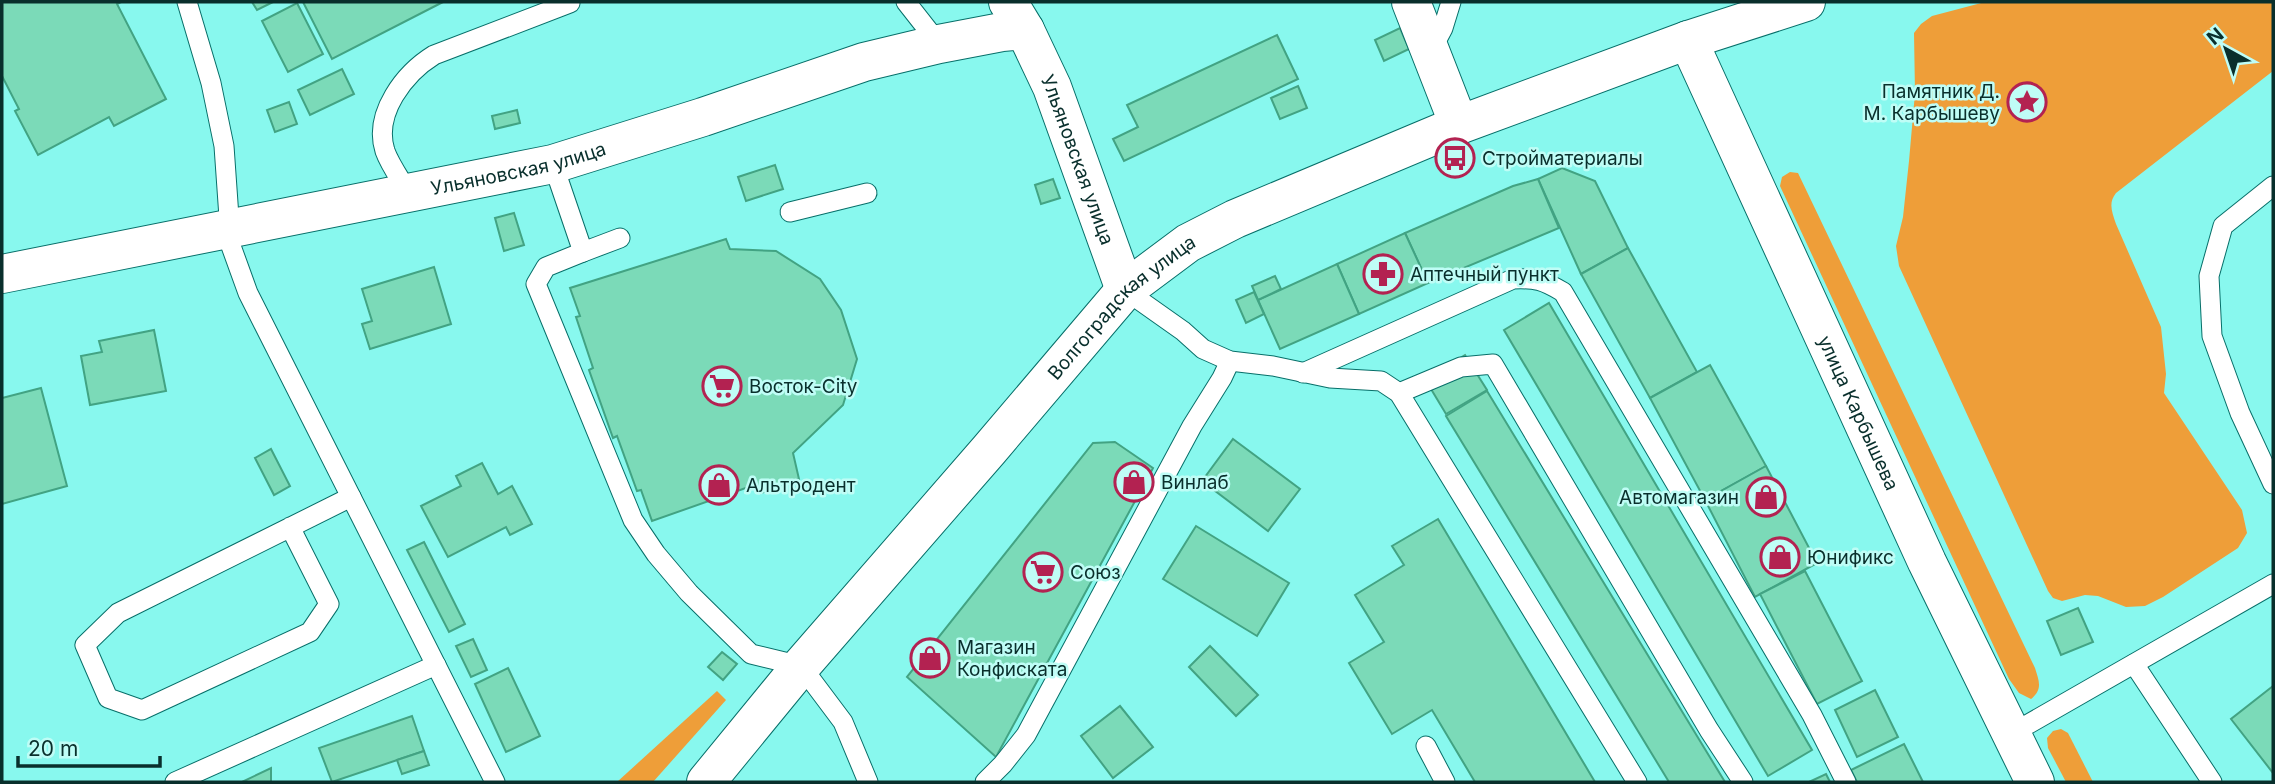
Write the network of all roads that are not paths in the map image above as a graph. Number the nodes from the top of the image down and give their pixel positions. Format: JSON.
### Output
{"nodes":[{"id":1,"x":187,"y":2,"type":"edge"},
{"id":2,"x":906,"y":2,"type":"edge"},
{"id":3,"x":1412,"y":2,"type":"edge"},
{"id":4,"x":1451,"y":2,"type":"edge"},
{"id":5,"x":570,"y":3,"type":"edge"},
{"id":6,"x":1798,"y":3,"type":"edge"},
{"id":7,"x":1017,"y":16,"type":"edge"},
{"id":8,"x":1688,"y":40,"type":"junction"},
{"id":9,"x":939,"y":44,"type":"junction"},
{"id":10,"x":1429,"y":47,"type":"junction"},
{"id":11,"x":1459,"y":125,"type":"junction"},
{"id":12,"x":553,"y":164,"type":"junction"},
{"id":13,"x":2273,"y":186,"type":"edge"},
{"id":14,"x":867,"y":193,"type":"dead end"},
{"id":15,"x":408,"y":194,"type":"junction"},
{"id":16,"x":790,"y":212,"type":"dead end"},
{"id":17,"x":230,"y":227,"type":"junction"},
{"id":18,"x":620,"y":238,"type":"dead end"},
{"id":19,"x":583,"y":252,"type":"junction"},
{"id":20,"x":2,"y":274,"type":"edge"},
{"id":21,"x":1125,"y":290,"type":"junction"},
{"id":22,"x":1230,"y":361,"type":"junction"},
{"id":23,"x":1303,"y":373,"type":"junction"},
{"id":24,"x":1399,"y":393,"type":"junction"},
{"id":25,"x":2273,"y":484,"type":"edge"},
{"id":26,"x":351,"y":497,"type":"junction"},
{"id":27,"x":290,"y":527,"type":"junction"},
{"id":28,"x":2273,"y":584,"type":"edge"},
{"id":29,"x":436,"y":664,"type":"junction"},
{"id":30,"x":2134,"y":664,"type":"junction"},
{"id":31,"x":801,"y":666,"type":"junction"},
{"id":32,"x":2011,"y":734,"type":"junction"},
{"id":33,"x":1426,"y":746,"type":"dead end"},
{"id":34,"x":175,"y":782,"type":"edge"},
{"id":35,"x":495,"y":782,"type":"edge"},
{"id":36,"x":706,"y":782,"type":"edge"},
{"id":37,"x":868,"y":782,"type":"edge"},
{"id":38,"x":985,"y":782,"type":"edge"},
{"id":39,"x":1445,"y":782,"type":"edge"},
{"id":40,"x":1637,"y":782,"type":"edge"},
{"id":41,"x":1743,"y":782,"type":"edge"},
{"id":42,"x":1846,"y":782,"type":"edge"},
{"id":43,"x":2035,"y":782,"type":"edge"},
{"id":44,"x":2211,"y":782,"type":"edge"}],
"edges":[{"from":1,"to":17,"type":"lane"},
{"from":2,"to":9,"type":"lane"},
{"from":3,"to":10,"type":"street"},
{"from":4,"to":10,"type":"lane"},
{"from":5,"to":15,"type":"lane"},
{"from":6,"to":8,"type":"street","name":"Волгоградская улица"},
{"from":7,"to":9,"type":"street","name":"Ульяновская улица"},
{"from":7,"to":21,"type":"street","name":"Ульяновская улица"},
{"from":8,"to":11,"type":"street","name":"Волгоградская улица"},
{"from":8,"to":32,"type":"street","name":"улица Карбышева"},
{"from":9,"to":12,"type":"street","name":"Ульяновская улица"},
{"from":10,"to":11,"type":"street"},
{"from":11,"to":21,"type":"street","name":"Волгоградская улица"},
{"from":12,"to":15,"type":"street","name":"Ульяновская улица"},
{"from":12,"to":19,"type":"lane"},
{"from":13,"to":25,"type":"lane"},
{"from":14,"to":16,"type":"lane"},
{"from":15,"to":17,"type":"street","name":"Ульяновская улица"},
{"from":17,"to":20,"type":"street","name":"Ульяновская улица"},
{"from":17,"to":26,"type":"lane"},
{"from":18,"to":19,"type":"lane"},
{"from":19,"to":31,"type":"lane"},
{"from":21,"to":22,"type":"lane"},
{"from":21,"to":31,"type":"street","name":"Волгоградская улица"},
{"from":22,"to":23,"type":"lane"},
{"from":22,"to":38,"type":"lane"},
{"from":23,"to":24,"type":"lane"},
{"from":23,"to":42,"type":"lane"},
{"from":24,"to":40,"type":"lane"},
{"from":24,"to":41,"type":"lane"},
{"from":26,"to":27,"type":"lane"},
{"from":26,"to":29,"type":"lane"},
{"from":27,"to":27,"type":"lane"},
{"from":28,"to":30,"type":"lane"},
{"from":29,"to":34,"type":"lane"},
{"from":29,"to":35,"type":"lane"},
{"from":30,"to":32,"type":"lane"},
{"from":30,"to":44,"type":"lane"},
{"from":31,"to":36,"type":"street","name":"Волгоградская улица"},
{"from":31,"to":37,"type":"lane"},
{"from":32,"to":43,"type":"street","name":"улица Карбышева"},
{"from":33,"to":39,"type":"lane"}]}
